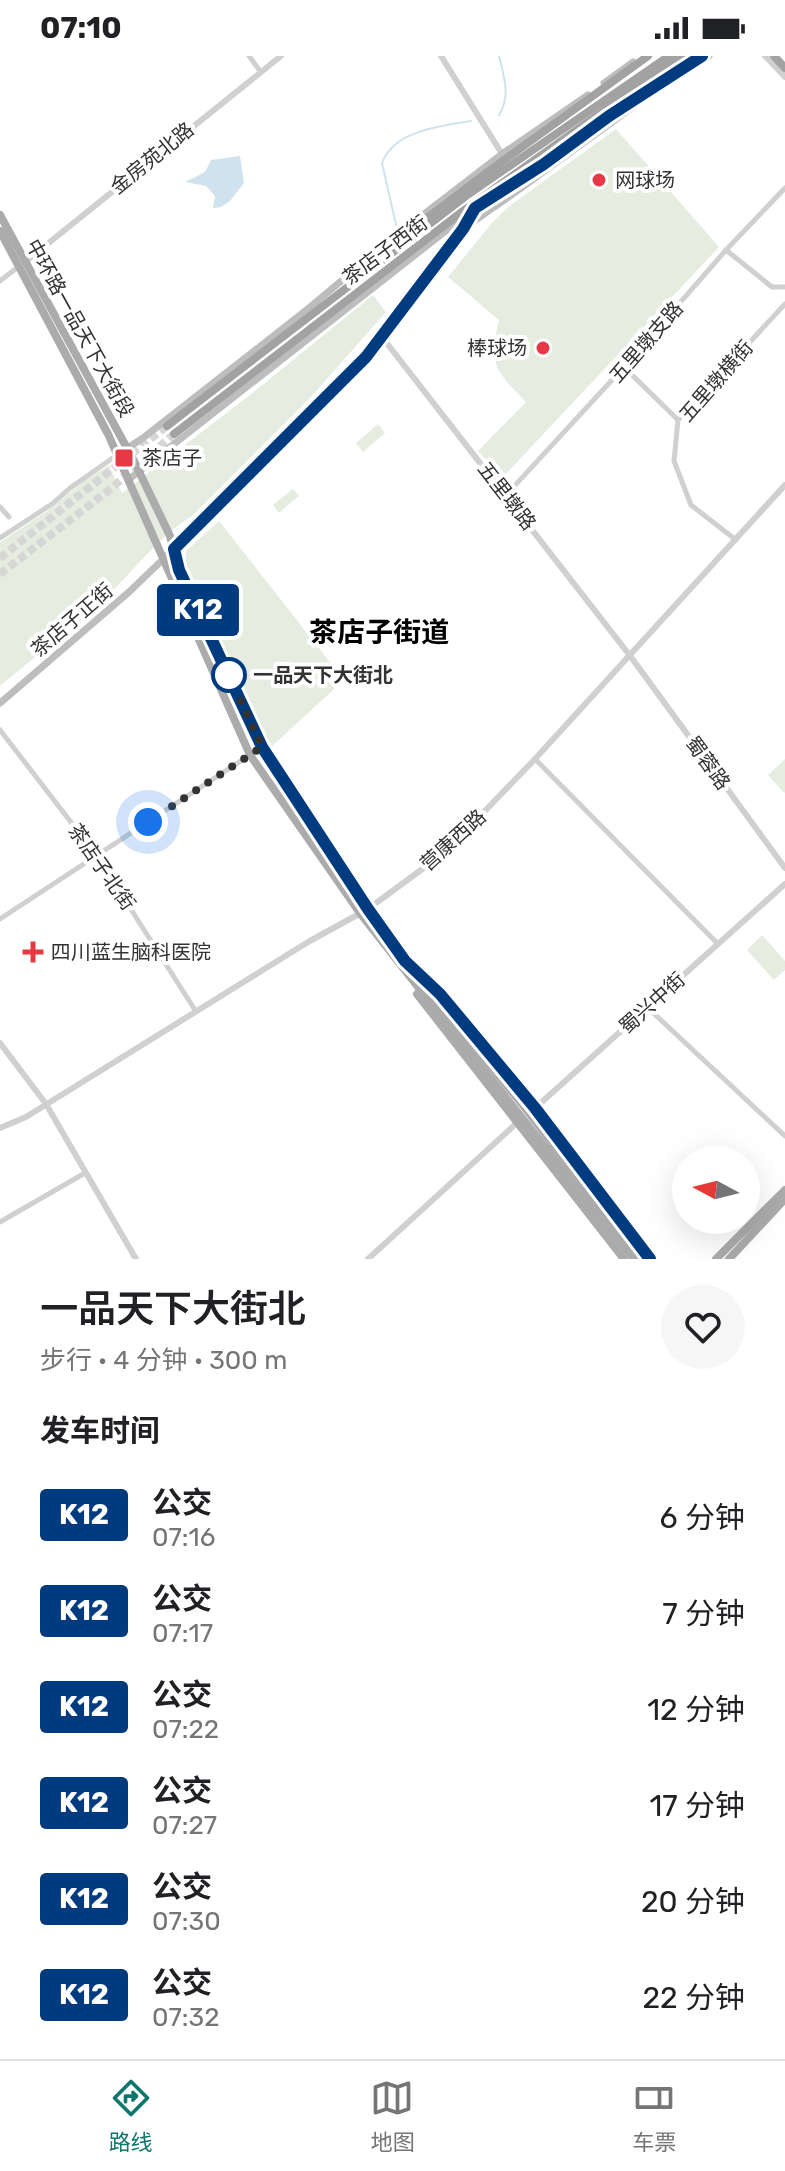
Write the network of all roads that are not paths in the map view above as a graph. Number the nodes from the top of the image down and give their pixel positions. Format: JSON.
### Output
{"nodes":[{"id":1,"x":249,"y":56,"type":"edge"},
{"id":2,"x":281,"y":56,"type":"edge"},
{"id":3,"x":441,"y":56,"type":"edge"},
{"id":4,"x":641,"y":56,"type":"edge"},
{"id":5,"x":648,"y":56,"type":"edge"},
{"id":6,"x":657,"y":56,"type":"edge"},
{"id":7,"x":669,"y":56,"type":"edge"},
{"id":8,"x":680,"y":56,"type":"edge"},
{"id":9,"x":691,"y":56,"type":"edge"},
{"id":10,"x":702,"y":56,"type":"edge"},
{"id":11,"x":709,"y":56,"type":"edge"},
{"id":12,"x":765,"y":56,"type":"edge"},
{"id":13,"x":774,"y":56,"type":"edge"},
{"id":14,"x":781,"y":56,"type":"edge"},
{"id":15,"x":785,"y":61,"type":"edge"},
{"id":16,"x":785,"y":68,"type":"edge"},
{"id":17,"x":260,"y":71,"type":"junction"},
{"id":18,"x":785,"y":77,"type":"edge"},
{"id":19,"x":573,"y":111,"type":"junction"},
{"id":20,"x":609,"y":116,"type":"junction"},
{"id":21,"x":502,"y":154,"type":"junction"},
{"id":22,"x":785,"y":188,"type":"edge"},
{"id":23,"x":474,"y":206,"type":"junction"},
{"id":24,"x":496,"y":206,"type":"junction"},
{"id":25,"x":0,"y":215,"type":"edge"},
{"id":26,"x":463,"y":229,"type":"junction"},
{"id":27,"x":0,"y":231,"type":"edge"},
{"id":28,"x":726,"y":250,"type":"junction"},
{"id":29,"x":370,"y":259,"type":"junction"},
{"id":30,"x":22,"y":264,"type":"junction"},
{"id":31,"x":364,"y":275,"type":"junction"},
{"id":32,"x":0,"y":281,"type":"edge"},
{"id":33,"x":785,"y":287,"type":"edge"},
{"id":34,"x":785,"y":304,"type":"edge"},
{"id":35,"x":317,"y":313,"type":"junction"},
{"id":36,"x":382,"y":337,"type":"junction"},
{"id":37,"x":624,"y":367,"type":"junction"},
{"id":38,"x":678,"y":420,"type":"junction"},
{"id":39,"x":127,"y":448,"type":"junction"},
{"id":40,"x":117,"y":455,"type":"junction"},
{"id":41,"x":139,"y":472,"type":"junction"},
{"id":42,"x":128,"y":480,"type":"junction"},
{"id":43,"x":785,"y":485,"type":"edge"},
{"id":44,"x":506,"y":495,"type":"junction"},
{"id":45,"x":0,"y":507,"type":"edge"},
{"id":46,"x":9,"y":517,"type":"dead end"},
{"id":47,"x":0,"y":538,"type":"edge"},
{"id":48,"x":736,"y":540,"type":"junction"},
{"id":49,"x":174,"y":549,"type":"junction"},
{"id":50,"x":163,"y":560,"type":"junction"},
{"id":51,"x":631,"y":657,"type":"junction"},
{"id":52,"x":0,"y":703,"type":"edge"},
{"id":53,"x":0,"y":730,"type":"edge"},
{"id":54,"x":262,"y":747,"type":"junction"},
{"id":55,"x":250,"y":755,"type":"junction"},
{"id":56,"x":535,"y":759,"type":"junction"},
{"id":57,"x":97,"y":856,"type":"junction"},
{"id":58,"x":785,"y":868,"type":"edge"},
{"id":59,"x":785,"y":884,"type":"edge"},
{"id":60,"x":364,"y":911,"type":"junction"},
{"id":61,"x":0,"y":919,"type":"edge"},
{"id":62,"x":718,"y":944,"type":"junction"},
{"id":63,"x":404,"y":965,"type":"junction"},
{"id":64,"x":429,"y":995,"type":"junction"},
{"id":65,"x":648,"y":1008,"type":"junction"},
{"id":66,"x":195,"y":1010,"type":"junction"},
{"id":67,"x":0,"y":1043,"type":"edge"},
{"id":68,"x":46,"y":1104,"type":"junction"},
{"id":69,"x":535,"y":1108,"type":"junction"},
{"id":70,"x":519,"y":1121,"type":"junction"},
{"id":71,"x":0,"y":1128,"type":"edge"},
{"id":72,"x":785,"y":1136,"type":"edge"},
{"id":73,"x":85,"y":1173,"type":"junction"},
{"id":74,"x":785,"y":1190,"type":"edge"},
{"id":75,"x":785,"y":1199,"type":"edge"},
{"id":76,"x":0,"y":1222,"type":"edge"},
{"id":77,"x":136,"y":1259,"type":"edge"},
{"id":78,"x":368,"y":1259,"type":"edge"},
{"id":79,"x":624,"y":1259,"type":"edge"},
{"id":80,"x":634,"y":1259,"type":"edge"},
{"id":81,"x":641,"y":1259,"type":"edge"},
{"id":82,"x":650,"y":1259,"type":"edge"},
{"id":83,"x":716,"y":1259,"type":"edge"},
{"id":84,"x":729,"y":1259,"type":"edge"}],
"edges":[{"from":1,"to":17,"type":"street"},
{"from":2,"to":17,"type":"street","name":"金房苑北路"},
{"from":3,"to":21,"type":"street"},
{"from":4,"to":21,"type":"main road"},
{"from":5,"to":19,"type":"highway"},
{"from":6,"to":19,"type":"highway"},
{"from":7,"to":31,"type":"highway"},
{"from":8,"to":23,"type":"highway","name":"茶店子西街"},
{"from":9,"to":20,"type":"highway"},
{"from":10,"to":20,"type":"highway"},
{"from":11,"to":24,"type":"main road"},
{"from":12,"to":18,"type":"street"},
{"from":13,"to":16,"type":"highway"},
{"from":14,"to":15,"type":"highway"},
{"from":17,"to":30,"type":"street","name":"金房苑北路"},
{"from":19,"to":31,"type":"highway"},
{"from":20,"to":23,"type":"highway"},
{"from":21,"to":29,"type":"main road"},
{"from":22,"to":28,"type":"street","name":"五里墩支路"},
{"from":23,"to":24,"type":"main road"},
{"from":23,"to":26,"type":"main road"},
{"from":23,"to":35,"type":"highway","name":"茶店子西街"},
{"from":23,"to":41,"type":"main road"},
{"from":24,"to":26,"type":"main road"},
{"from":25,"to":30,"type":"main road","name":"中环路一品天下大街段"},
{"from":26,"to":36,"type":"main road"},
{"from":27,"to":30,"type":"main road","name":"中环路一品天下大街段"},
{"from":28,"to":33,"type":"street"},
{"from":28,"to":37,"type":"street","name":"五里墩支路"},
{"from":29,"to":35,"type":"main road"},
{"from":29,"to":39,"type":"main road"},
{"from":30,"to":32,"type":"street"},
{"from":30,"to":39,"type":"main road","name":"中环路一品天下大街段"},
{"from":30,"to":40,"type":"main road","name":"中环路一品天下大街段"},
{"from":31,"to":35,"type":"highway"},
{"from":34,"to":38,"type":"street","name":"五里墩横街"},
{"from":36,"to":44,"type":"street","name":"五里墩路"},
{"from":36,"to":49,"type":"main road"},
{"from":37,"to":38,"type":"street"},
{"from":37,"to":44,"type":"street","name":"五里墩支路"},
{"from":38,"to":48,"type":"street","name":"五里墩横街"},
{"from":39,"to":40,"type":"main road"},
{"from":39,"to":41,"type":"main road","name":"中环路一品天下大街段"},
{"from":40,"to":42,"type":"main road","name":"中环路一品天下大街段"},
{"from":40,"to":47,"type":"street"},
{"from":41,"to":42,"type":"main road"},
{"from":41,"to":49,"type":"main road","name":"中环路一品天下大街段"},
{"from":42,"to":50,"type":"main road","name":"中环路一品天下大街段"},
{"from":43,"to":48,"type":"street","name":"营康西路"},
{"from":44,"to":51,"type":"street","name":"五里墩路"},
{"from":45,"to":46,"type":"street"},
{"from":48,"to":51,"type":"street","name":"营康西路"},
{"from":49,"to":50,"type":"main road","name":"茶店子正街"},
{"from":49,"to":54,"type":"main road","name":"中环路一品天下大街段"},
{"from":50,"to":52,"type":"main road","name":"茶店子正街"},
{"from":50,"to":55,"type":"main road","name":"中环路一品天下大街段"},
{"from":51,"to":56,"type":"street","name":"营康西路"},
{"from":51,"to":58,"type":"street","name":"蜀蓉路"},
{"from":53,"to":57,"type":"street","name":"茶店子北街"},
{"from":54,"to":55,"type":"street"},
{"from":54,"to":60,"type":"main road","name":"中环路一品天下大街段"},
{"from":55,"to":57,"type":"street"},
{"from":55,"to":60,"type":"main road","name":"中环路一品天下大街段"},
{"from":56,"to":60,"type":"street","name":"营康西路"},
{"from":56,"to":62,"type":"street"},
{"from":57,"to":61,"type":"street"},
{"from":57,"to":66,"type":"street","name":"茶店子北街"},
{"from":59,"to":62,"type":"street","name":"蜀兴中街"},
{"from":60,"to":63,"type":"main road","name":"中环路一品天下大街段"},
{"from":60,"to":66,"type":"street","name":"营康西路"},
{"from":62,"to":65,"type":"street","name":"蜀兴中街"},
{"from":63,"to":64,"type":"main road","name":"中环路一品天下大街段"},
{"from":63,"to":69,"type":"main road","name":"中环路一品天下大街段"},
{"from":63,"to":70,"type":"main road","name":"中环路一品天下大街段"},
{"from":64,"to":80,"type":"main road","bridge":true},
{"from":64,"to":81,"type":"main road","bridge":true},
{"from":65,"to":69,"type":"street","name":"蜀兴中街"},
{"from":65,"to":72,"type":"street"},
{"from":66,"to":68,"type":"street","name":"营康西路"},
{"from":67,"to":68,"type":"street"},
{"from":68,"to":71,"type":"street","name":"营康西路"},
{"from":68,"to":73,"type":"street"},
{"from":69,"to":70,"type":"street","name":"蜀兴中街"},
{"from":69,"to":82,"type":"main road","name":"中环路一品天下大街段"},
{"from":70,"to":78,"type":"street","name":"蜀兴中街"},
{"from":70,"to":79,"type":"main road","name":"中环路一品天下大街段"},
{"from":73,"to":76,"type":"street"},
{"from":73,"to":77,"type":"street"},
{"from":74,"to":83,"type":"main road"},
{"from":75,"to":84,"type":"main road"}]}
